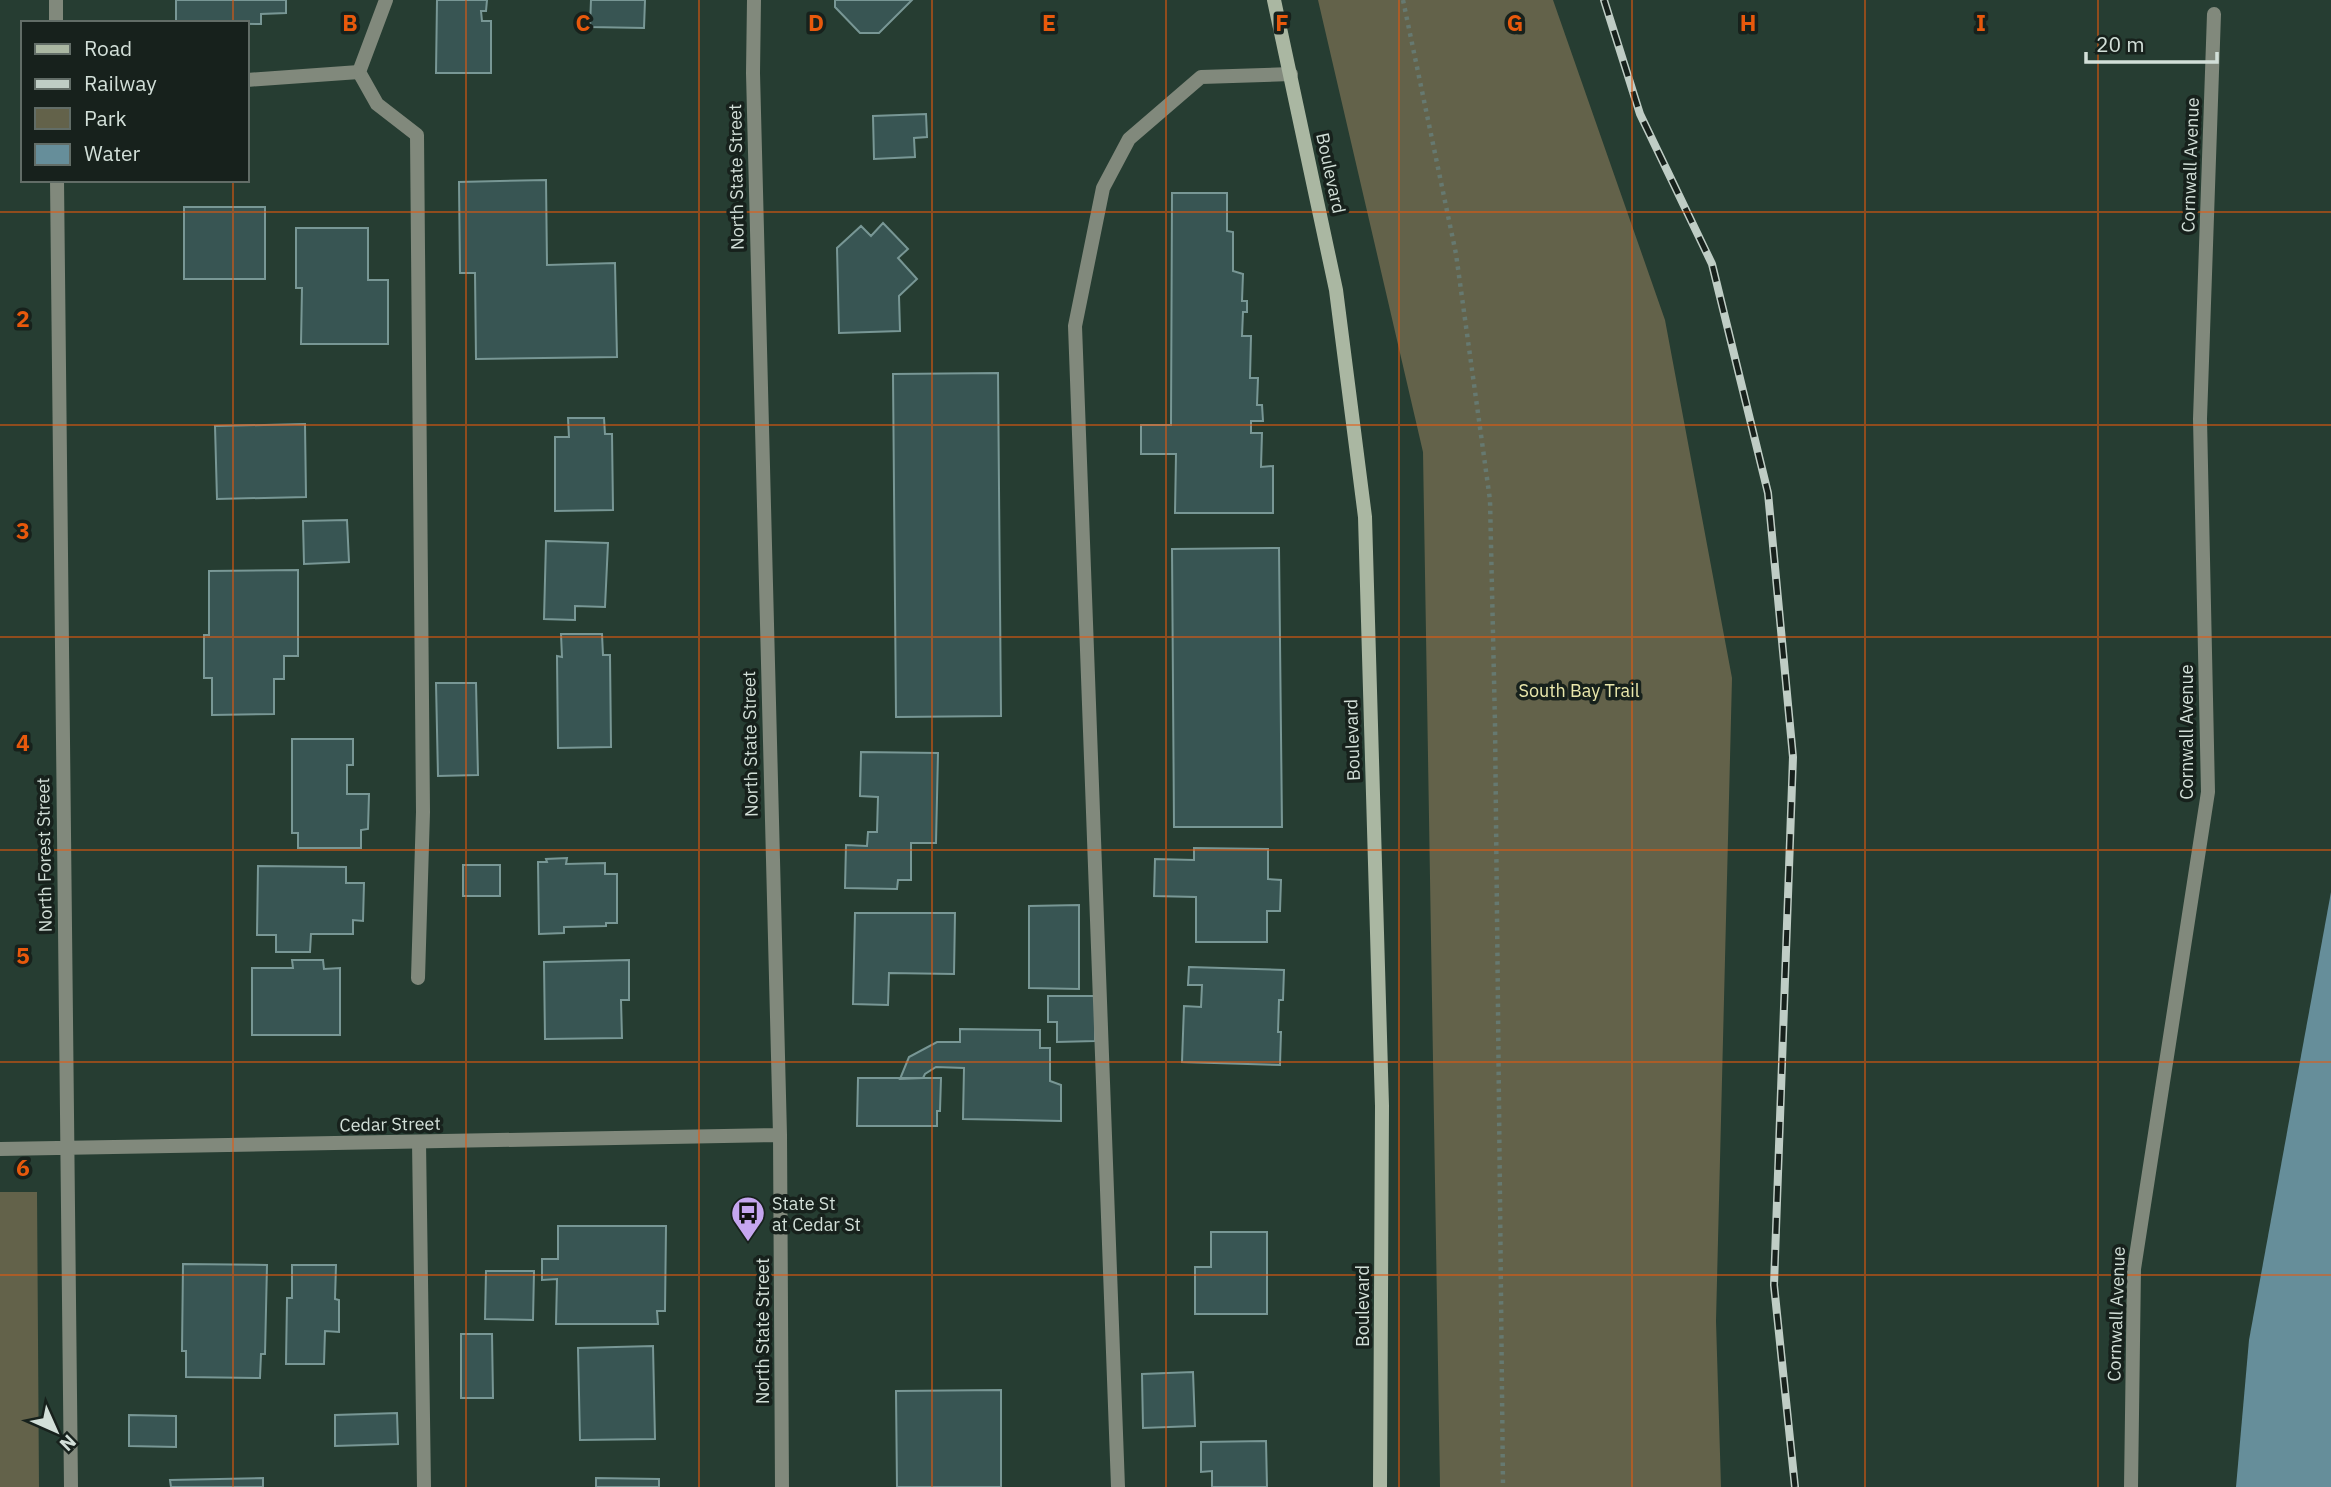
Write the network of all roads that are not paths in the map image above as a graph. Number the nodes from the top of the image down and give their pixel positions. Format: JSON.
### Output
{"nodes":[{"id":1,"x":56,"y":0,"type":"edge"},
{"id":2,"x":386,"y":0,"type":"edge"},
{"id":3,"x":754,"y":0,"type":"edge"},
{"id":4,"x":1274,"y":0,"type":"edge"},
{"id":5,"x":2214,"y":15,"type":"dead end"},
{"id":6,"x":56,"y":21,"type":"edge"},
{"id":7,"x":359,"y":72,"type":"junction"},
{"id":8,"x":1291,"y":74,"type":"junction"},
{"id":9,"x":248,"y":80,"type":"edge"},
{"id":10,"x":57,"y":182,"type":"edge"},
{"id":11,"x":418,"y":978,"type":"dead end"},
{"id":12,"x":780,"y":1135,"type":"junction"},
{"id":13,"x":419,"y":1142,"type":"junction"},
{"id":14,"x":66,"y":1148,"type":"junction"},
{"id":15,"x":0,"y":1149,"type":"edge"},
{"id":16,"x":71,"y":1487,"type":"edge"},
{"id":17,"x":424,"y":1487,"type":"edge"},
{"id":18,"x":782,"y":1487,"type":"edge"},
{"id":19,"x":1118,"y":1487,"type":"edge"},
{"id":20,"x":1380,"y":1487,"type":"edge"},
{"id":21,"x":2131,"y":1487,"type":"edge"}],
"edges":[{"from":1,"to":6,"type":"street"},
{"from":2,"to":7,"type":"street"},
{"from":3,"to":12,"type":"street","name":"North State Street"},
{"from":4,"to":8,"type":"main road","name":"Boulevard"},
{"from":5,"to":21,"type":"street","name":"Cornwall Avenue"},
{"from":7,"to":9,"type":"street"},
{"from":7,"to":11,"type":"street"},
{"from":8,"to":19,"type":"street"},
{"from":8,"to":20,"type":"main road","name":"Boulevard"},
{"from":10,"to":14,"type":"street","name":"North Forest Street"},
{"from":12,"to":13,"type":"street","name":"Cedar Street"},
{"from":12,"to":18,"type":"street","name":"North State Street"},
{"from":13,"to":14,"type":"street","name":"Cedar Street"},
{"from":13,"to":17,"type":"street"},
{"from":14,"to":15,"type":"street","name":"Cedar Street"},
{"from":14,"to":16,"type":"street","name":"North Forest Street"}]}
